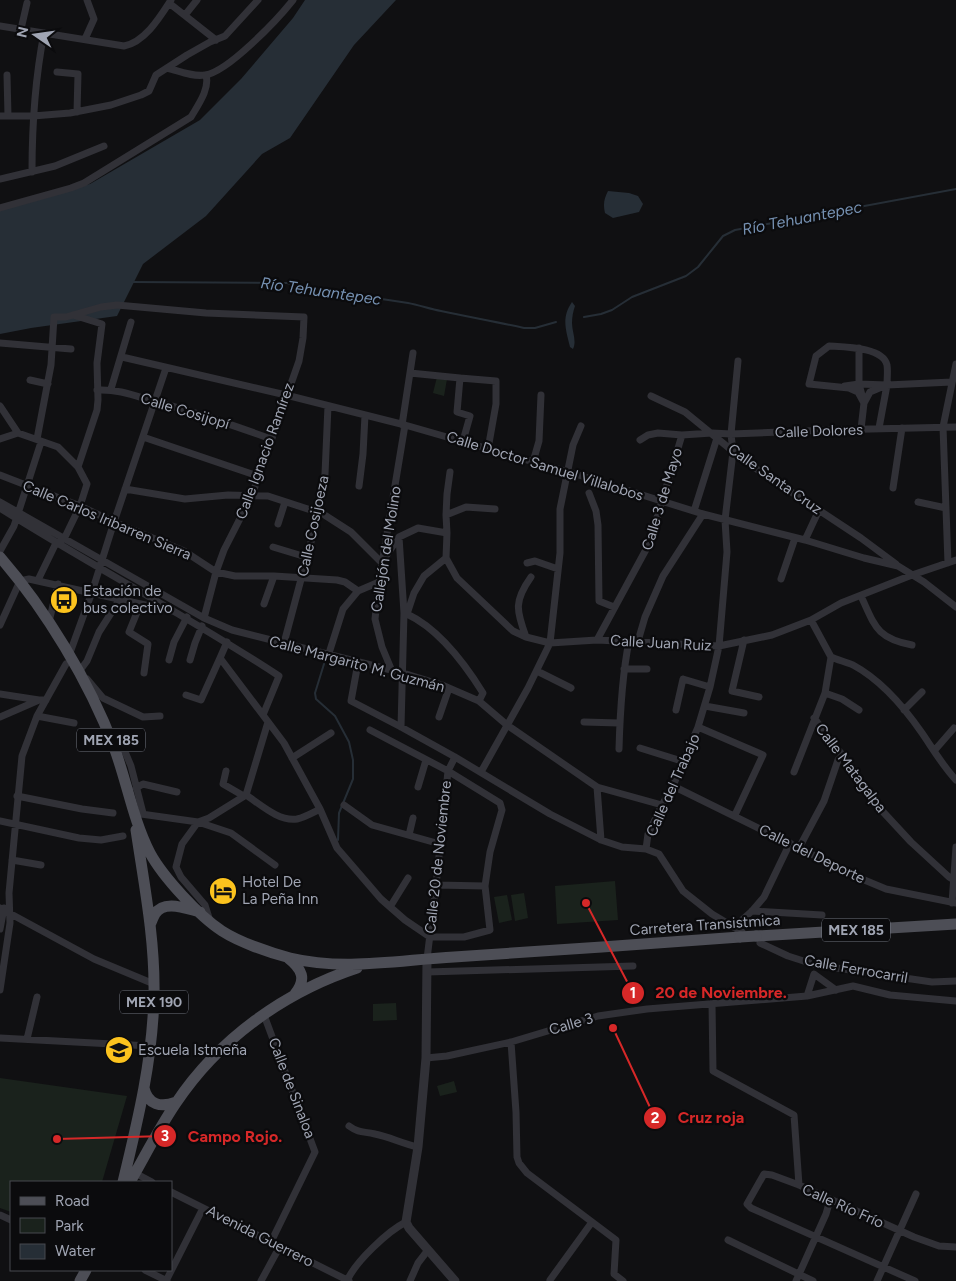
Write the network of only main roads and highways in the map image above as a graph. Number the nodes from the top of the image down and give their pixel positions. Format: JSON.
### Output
{"nodes":[{"id":1,"x":0,"y":557,"type":"edge"},
{"id":2,"x":138,"y":815,"type":"junction"},
{"id":3,"x":200,"y":912,"type":"junction"},
{"id":4,"x":956,"y":924,"type":"edge"},
{"id":5,"x":150,"y":925,"type":"junction"},
{"id":6,"x":288,"y":958,"type":"junction"},
{"id":7,"x":366,"y":965,"type":"junction"},
{"id":8,"x":294,"y":996,"type":"junction"},
{"id":9,"x":144,"y":1088,"type":"junction"},
{"id":10,"x":176,"y":1102,"type":"junction"},
{"id":11,"x":132,"y":1178,"type":"edge"},
{"id":12,"x":123,"y":1181,"type":"edge"}],
"edges":[{"from":1,"to":2,"type":"main road","name":"Carretera Transistmica","number":"MEX 185"},
{"from":2,"to":3,"type":"main road","name":"Carretera Transistmica","number":"MEX 185"},
{"from":2,"to":5,"type":"main road","name":"Carretera Transistmica","number":"MEX 190"},
{"from":3,"to":5,"type":"main road"},
{"from":3,"to":6,"type":"main road","name":"Carretera Transistmica","number":"MEX 185"},
{"from":4,"to":7,"type":"main road","name":"Carretera Transistmica","number":"MEX 185","bridge":true},
{"from":5,"to":9,"type":"main road","name":"Carretera Transistmica","number":"MEX 190"},
{"from":6,"to":7,"type":"main road","name":"Carretera Transistmica","number":"MEX 185"},
{"from":6,"to":8,"type":"main road"},
{"from":7,"to":8,"type":"main road","name":"Carretera Transistmica","number":"MEX 185"},
{"from":8,"to":10,"type":"main road","name":"Carretera Transistmica","number":"MEX 185"},
{"from":9,"to":10,"type":"main road"},
{"from":9,"to":12,"type":"main road","name":"Carretera Transistmica","number":"MEX 190"},
{"from":10,"to":11,"type":"main road","name":"Carretera Transistmica"}]}
